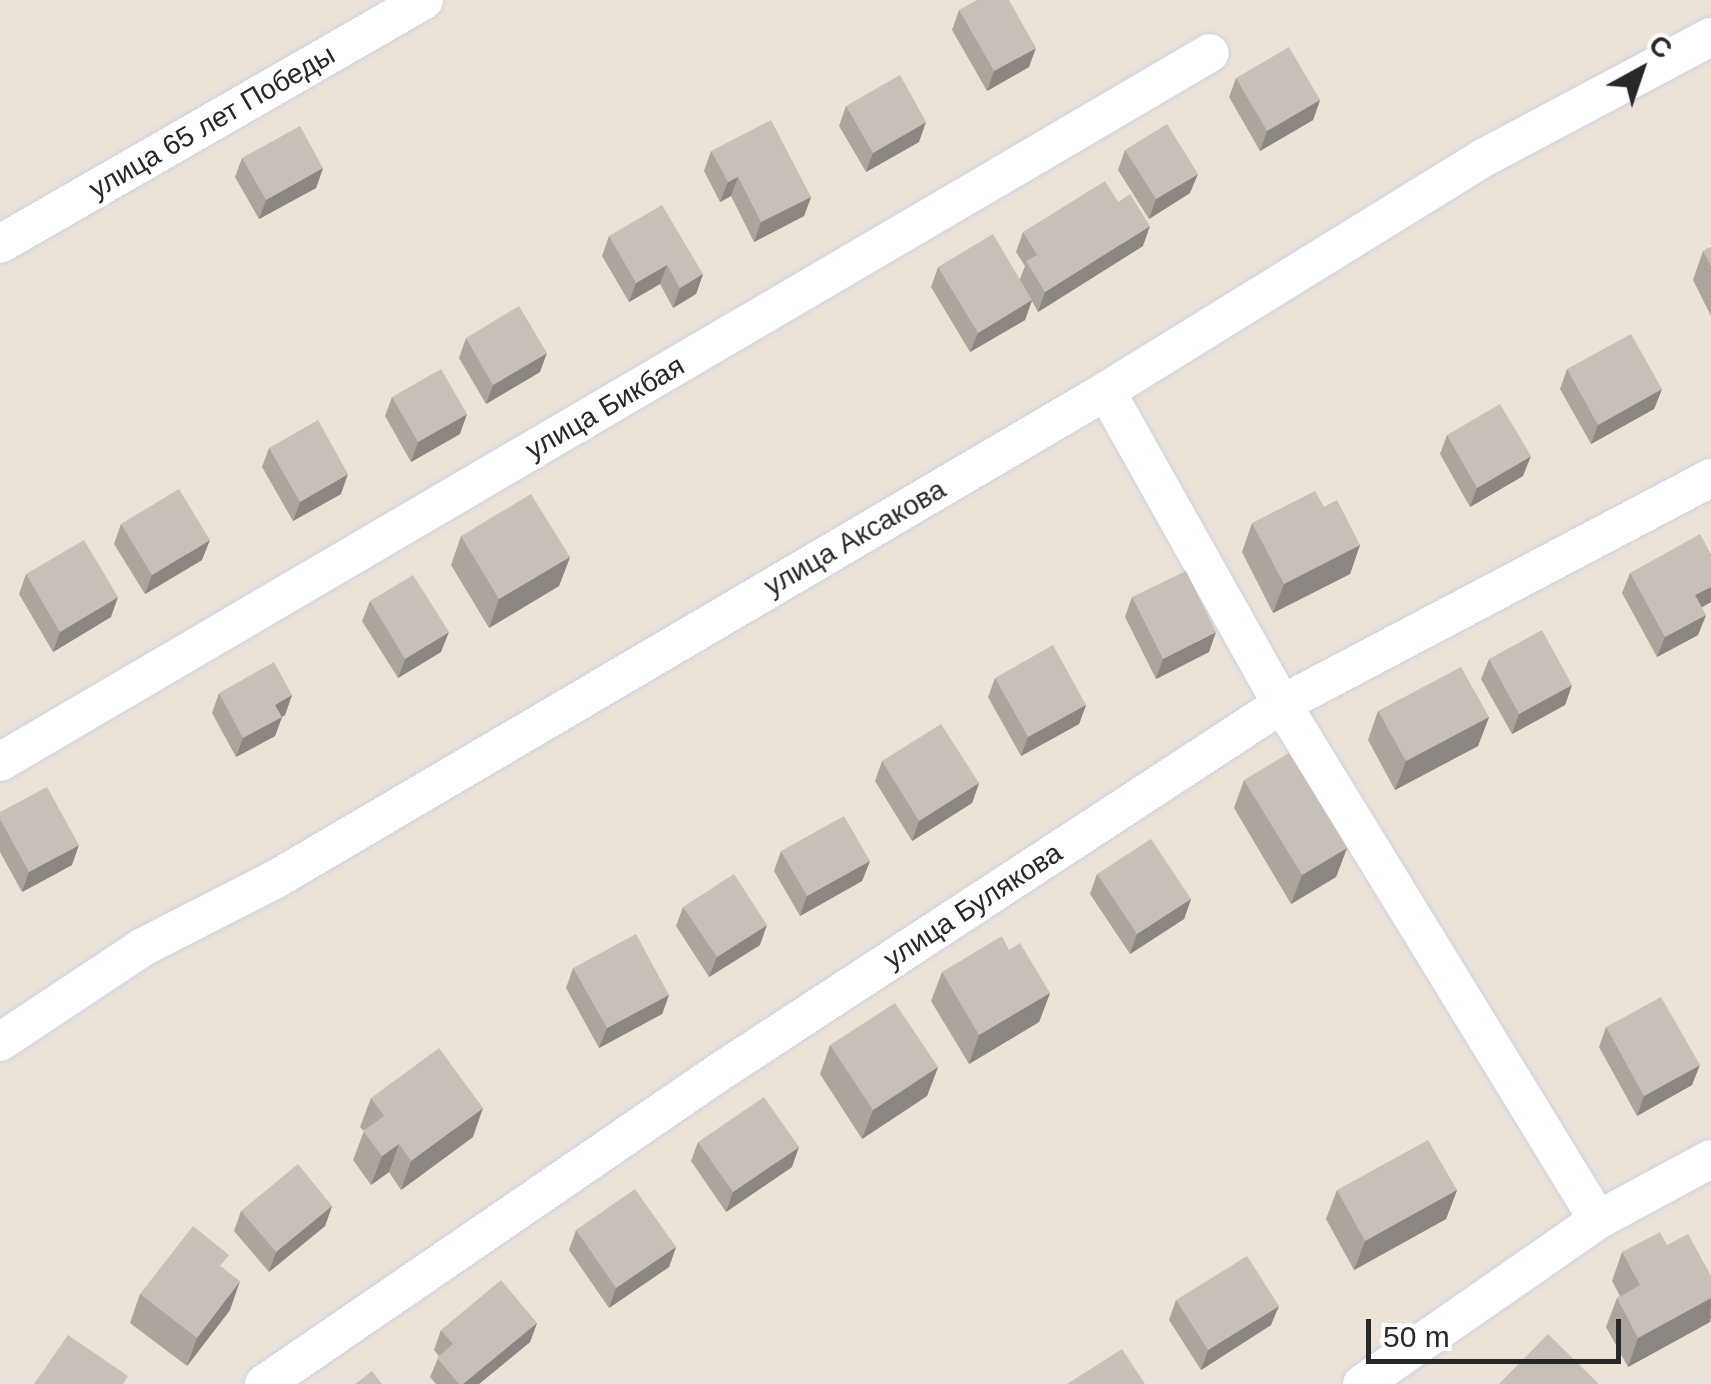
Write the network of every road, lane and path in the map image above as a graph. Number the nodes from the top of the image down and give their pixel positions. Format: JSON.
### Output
{"nodes":[{"id":1,"x":424,"y":0,"type":"edge"},
{"id":2,"x":1711,"y":37,"type":"edge"},
{"id":3,"x":1210,"y":54,"type":"dead end"},
{"id":4,"x":0,"y":244,"type":"edge"},
{"id":5,"x":1106,"y":391,"type":"junction"},
{"id":6,"x":1711,"y":478,"type":"edge"},
{"id":7,"x":1282,"y":704,"type":"junction"},
{"id":8,"x":0,"y":762,"type":"edge"},
{"id":9,"x":0,"y":1042,"type":"edge"},
{"id":10,"x":1711,"y":1158,"type":"edge"},
{"id":11,"x":1598,"y":1220,"type":"junction"},
{"id":12,"x":264,"y":1384,"type":"edge"},
{"id":13,"x":1362,"y":1384,"type":"edge"}],
"edges":[{"from":1,"to":4,"type":"street","name":"улица 65 лет Победы"},
{"from":2,"to":5,"type":"street","name":"улица Аксакова"},
{"from":3,"to":8,"type":"street","name":"улица Бикбая"},
{"from":5,"to":7,"type":"street"},
{"from":5,"to":9,"type":"street","name":"улица Аксакова"},
{"from":6,"to":7,"type":"street","name":"улица Булякова"},
{"from":7,"to":11,"type":"street"},
{"from":7,"to":12,"type":"street","name":"улица Булякова"},
{"from":10,"to":11,"type":"street"},
{"from":11,"to":13,"type":"street"}]}
